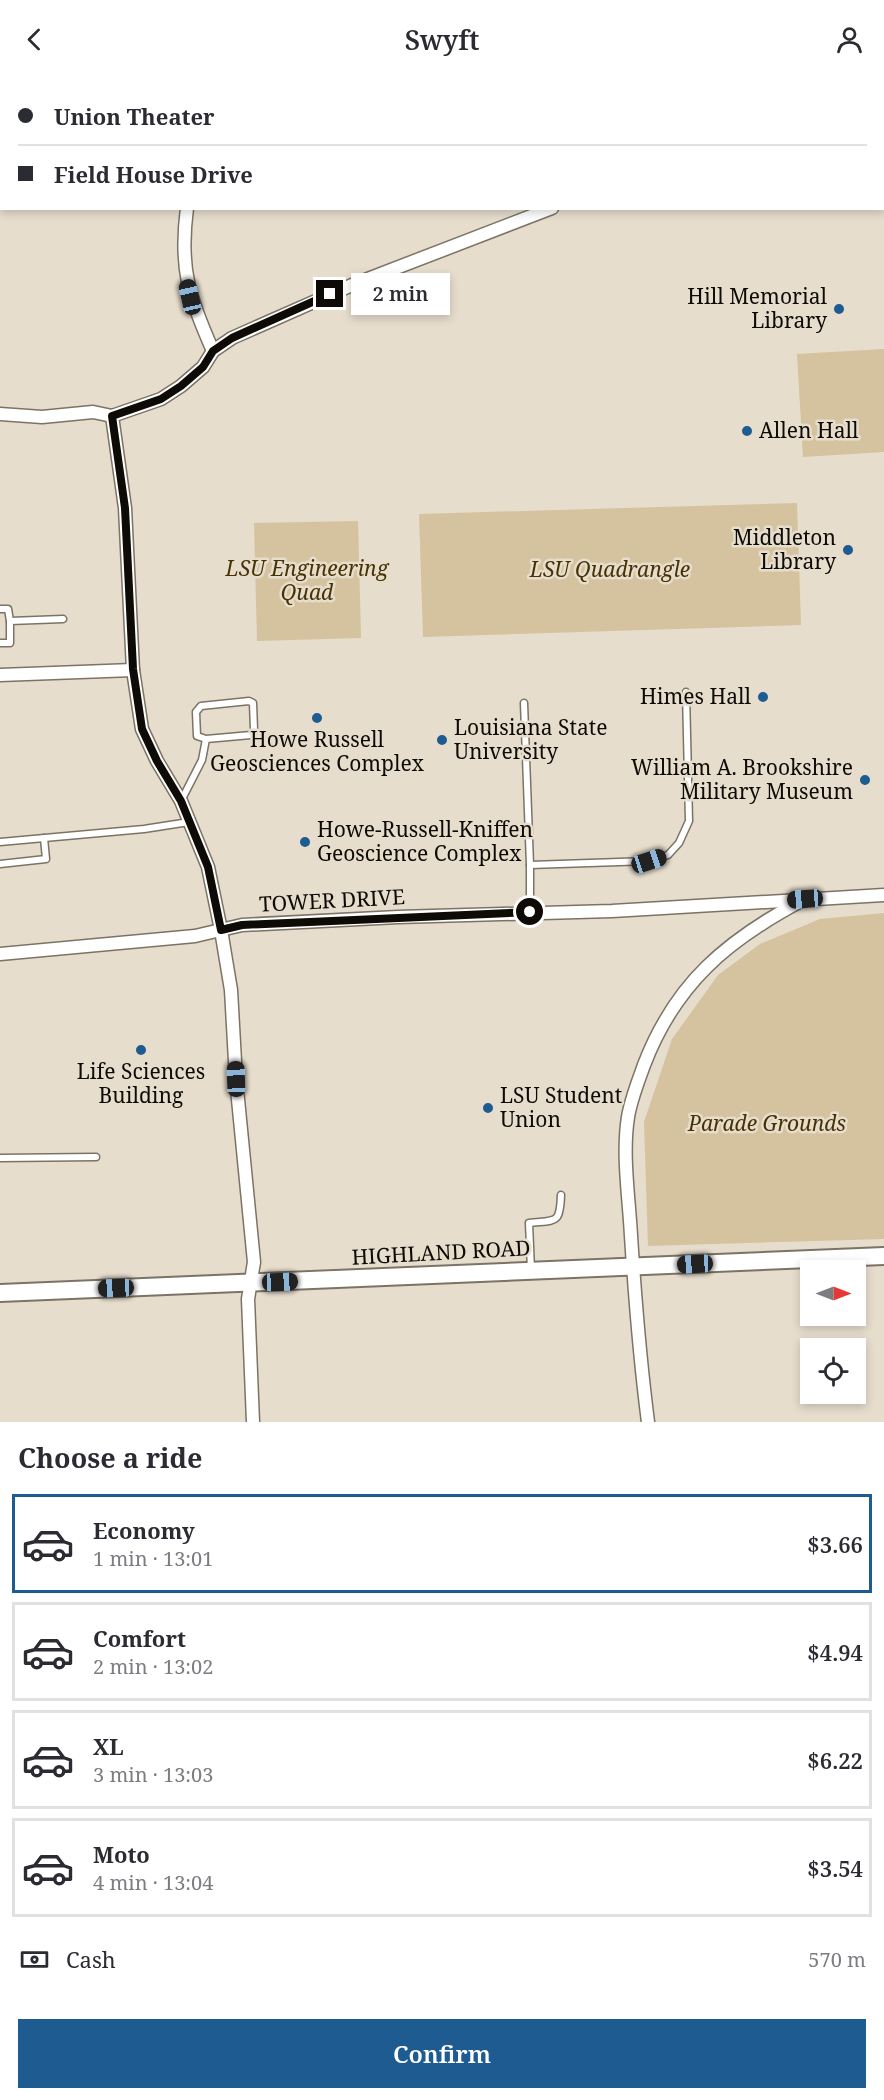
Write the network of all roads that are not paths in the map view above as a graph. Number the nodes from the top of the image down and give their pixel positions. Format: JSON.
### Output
{"nodes":[{"id":1,"x":187,"y":210,"type":"edge"},
{"id":2,"x":547,"y":210,"type":"edge"},
{"id":3,"x":213,"y":351,"type":"junction"},
{"id":4,"x":0,"y":414,"type":"edge"},
{"id":5,"x":112,"y":416,"type":"junction"},
{"id":6,"x":0,"y":609,"type":"edge"},
{"id":7,"x":63,"y":619,"type":"dead end"},
{"id":8,"x":10,"y":621,"type":"junction"},
{"id":9,"x":0,"y":643,"type":"edge"},
{"id":10,"x":133,"y":669,"type":"junction"},
{"id":11,"x":0,"y":675,"type":"edge"},
{"id":12,"x":686,"y":692,"type":"dead end"},
{"id":13,"x":524,"y":703,"type":"dead end"},
{"id":14,"x":206,"y":739,"type":"junction"},
{"id":15,"x":181,"y":801,"type":"junction"},
{"id":16,"x":189,"y":822,"type":"junction"},
{"id":17,"x":44,"y":838,"type":"junction"},
{"id":18,"x":0,"y":842,"type":"edge"},
{"id":19,"x":0,"y":864,"type":"edge"},
{"id":20,"x":531,"y":865,"type":"junction"},
{"id":21,"x":884,"y":895,"type":"edge"},
{"id":22,"x":805,"y":899,"type":"junction"},
{"id":23,"x":530,"y":912,"type":"junction"},
{"id":24,"x":221,"y":930,"type":"junction"},
{"id":25,"x":0,"y":954,"type":"edge"},
{"id":26,"x":96,"y":1157,"type":"dead end"},
{"id":27,"x":0,"y":1158,"type":"edge"},
{"id":28,"x":561,"y":1195,"type":"dead end"},
{"id":29,"x":884,"y":1256,"type":"edge"},
{"id":30,"x":633,"y":1267,"type":"junction"},
{"id":31,"x":531,"y":1271,"type":"junction"},
{"id":32,"x":251,"y":1283,"type":"junction"},
{"id":33,"x":0,"y":1293,"type":"edge"},
{"id":34,"x":253,"y":1422,"type":"edge"},
{"id":35,"x":648,"y":1422,"type":"edge"}],
"edges":[{"from":1,"to":3,"type":"street"},
{"from":2,"to":3,"type":"street"},
{"from":3,"to":5,"type":"street"},
{"from":4,"to":5,"type":"street"},
{"from":5,"to":10,"type":"street"},
{"from":6,"to":8,"type":"lane"},
{"from":7,"to":8,"type":"lane"},
{"from":8,"to":9,"type":"lane"},
{"from":10,"to":11,"type":"street"},
{"from":10,"to":15,"type":"street"},
{"from":12,"to":20,"type":"lane"},
{"from":13,"to":20,"type":"lane"},
{"from":14,"to":14,"type":"lane"},
{"from":14,"to":15,"type":"lane"},
{"from":15,"to":16,"type":"street"},
{"from":16,"to":17,"type":"lane"},
{"from":16,"to":24,"type":"street"},
{"from":17,"to":18,"type":"lane"},
{"from":17,"to":19,"type":"lane"},
{"from":20,"to":23,"type":"lane"},
{"from":21,"to":22,"type":"street","name":"TOWER DRIVE"},
{"from":22,"to":23,"type":"street","name":"TOWER DRIVE"},
{"from":22,"to":30,"type":"street"},
{"from":23,"to":24,"type":"street","name":"TOWER DRIVE"},
{"from":24,"to":25,"type":"street","name":"TOWER DRIVE"},
{"from":24,"to":32,"type":"street"},
{"from":26,"to":27,"type":"lane"},
{"from":28,"to":31,"type":"lane"},
{"from":29,"to":30,"type":"street","name":"HIGHLAND ROAD"},
{"from":30,"to":31,"type":"street","name":"HIGHLAND ROAD"},
{"from":30,"to":35,"type":"street"},
{"from":31,"to":32,"type":"street","name":"HIGHLAND ROAD"},
{"from":32,"to":33,"type":"street","name":"HIGHLAND ROAD"},
{"from":32,"to":34,"type":"street"}]}
